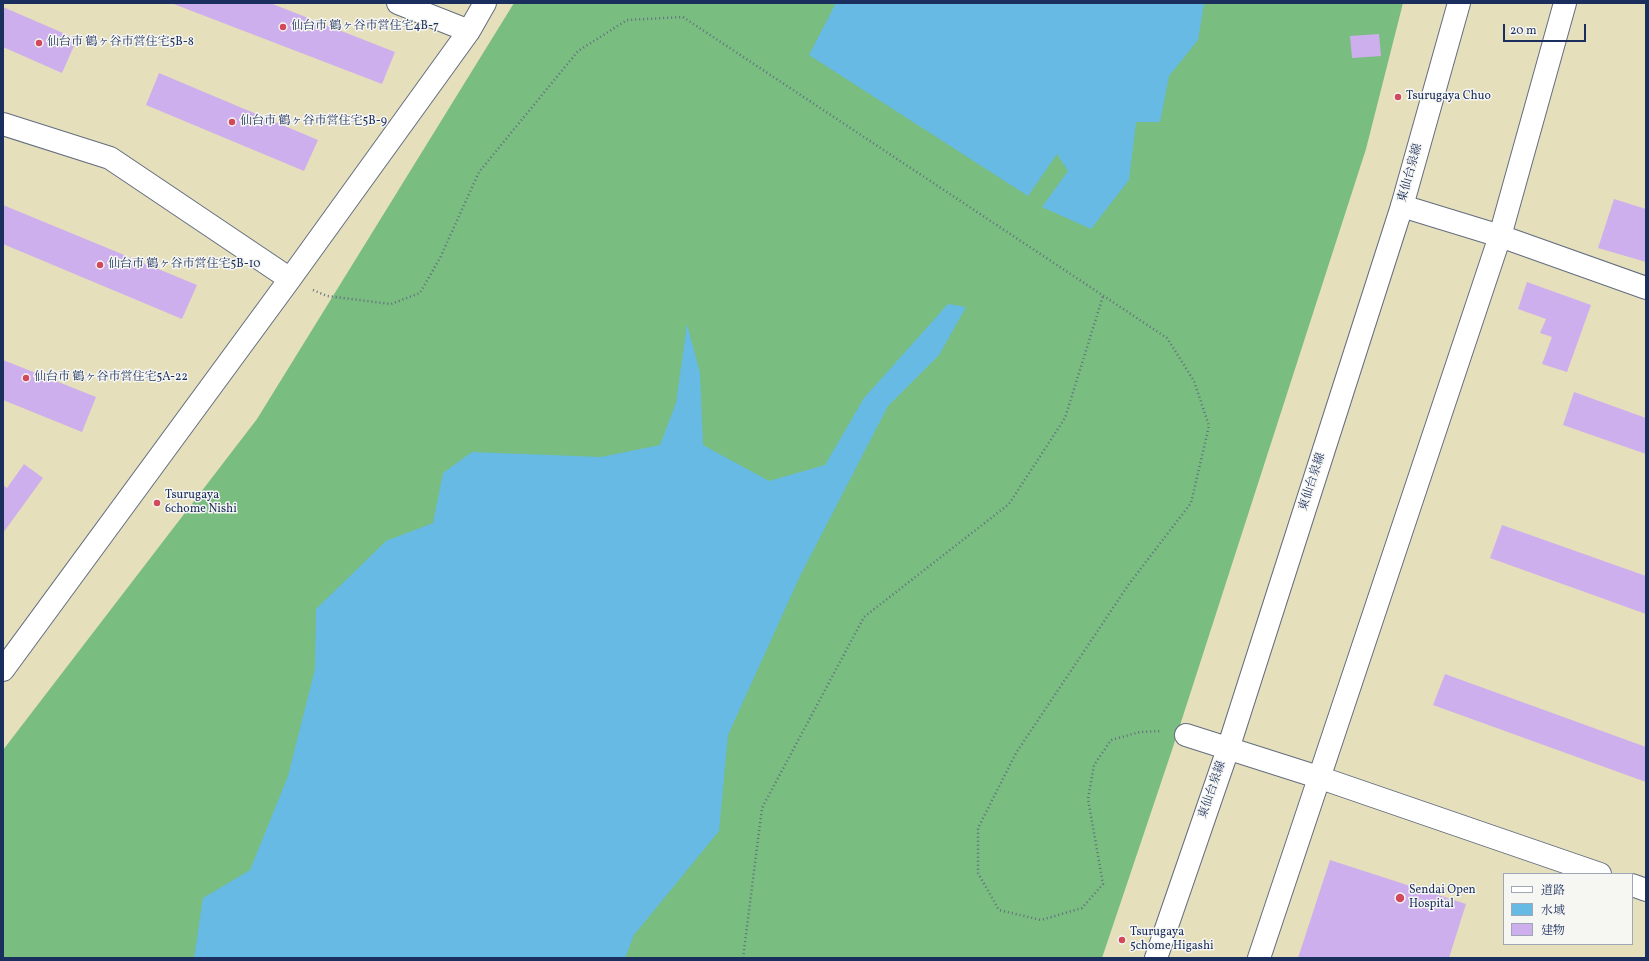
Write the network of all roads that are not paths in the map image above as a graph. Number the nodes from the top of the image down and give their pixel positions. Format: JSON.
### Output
{"nodes":[{"id":1,"x":398,"y":3,"type":"edge"},
{"id":2,"x":485,"y":3,"type":"edge"},
{"id":3,"x":1459,"y":3,"type":"edge"},
{"id":4,"x":1565,"y":3,"type":"edge"},
{"id":5,"x":469,"y":31,"type":"junction"},
{"id":6,"x":3,"y":124,"type":"edge"},
{"id":7,"x":1402,"y":206,"type":"junction"},
{"id":8,"x":1500,"y":236,"type":"junction"},
{"id":9,"x":290,"y":279,"type":"junction"},
{"id":10,"x":1646,"y":288,"type":"edge"},
{"id":11,"x":3,"y":670,"type":"edge"},
{"id":12,"x":1186,"y":735,"type":"road end"},
{"id":13,"x":1228,"y":749,"type":"junction"},
{"id":14,"x":1318,"y":777,"type":"junction"},
{"id":15,"x":1597,"y":873,"type":"edge"},
{"id":16,"x":1633,"y":885,"type":"edge"},
{"id":17,"x":1646,"y":890,"type":"edge"},
{"id":18,"x":1156,"y":958,"type":"edge"},
{"id":19,"x":1259,"y":958,"type":"edge"}],
"edges":[{"from":1,"to":5,"type":"street"},
{"from":2,"to":5,"type":"street"},
{"from":3,"to":7,"type":"street","name":"東仙台泉線"},
{"from":4,"to":8,"type":"street"},
{"from":5,"to":9,"type":"street"},
{"from":6,"to":9,"type":"street"},
{"from":7,"to":8,"type":"street"},
{"from":7,"to":13,"type":"street","name":"東仙台泉線"},
{"from":8,"to":10,"type":"street"},
{"from":8,"to":14,"type":"street"},
{"from":9,"to":11,"type":"street"},
{"from":12,"to":13,"type":"street"},
{"from":13,"to":14,"type":"street"},
{"from":13,"to":18,"type":"street","name":"東仙台泉線"},
{"from":14,"to":15,"type":"street"},
{"from":14,"to":19,"type":"street"},
{"from":16,"to":17,"type":"street"}]}
